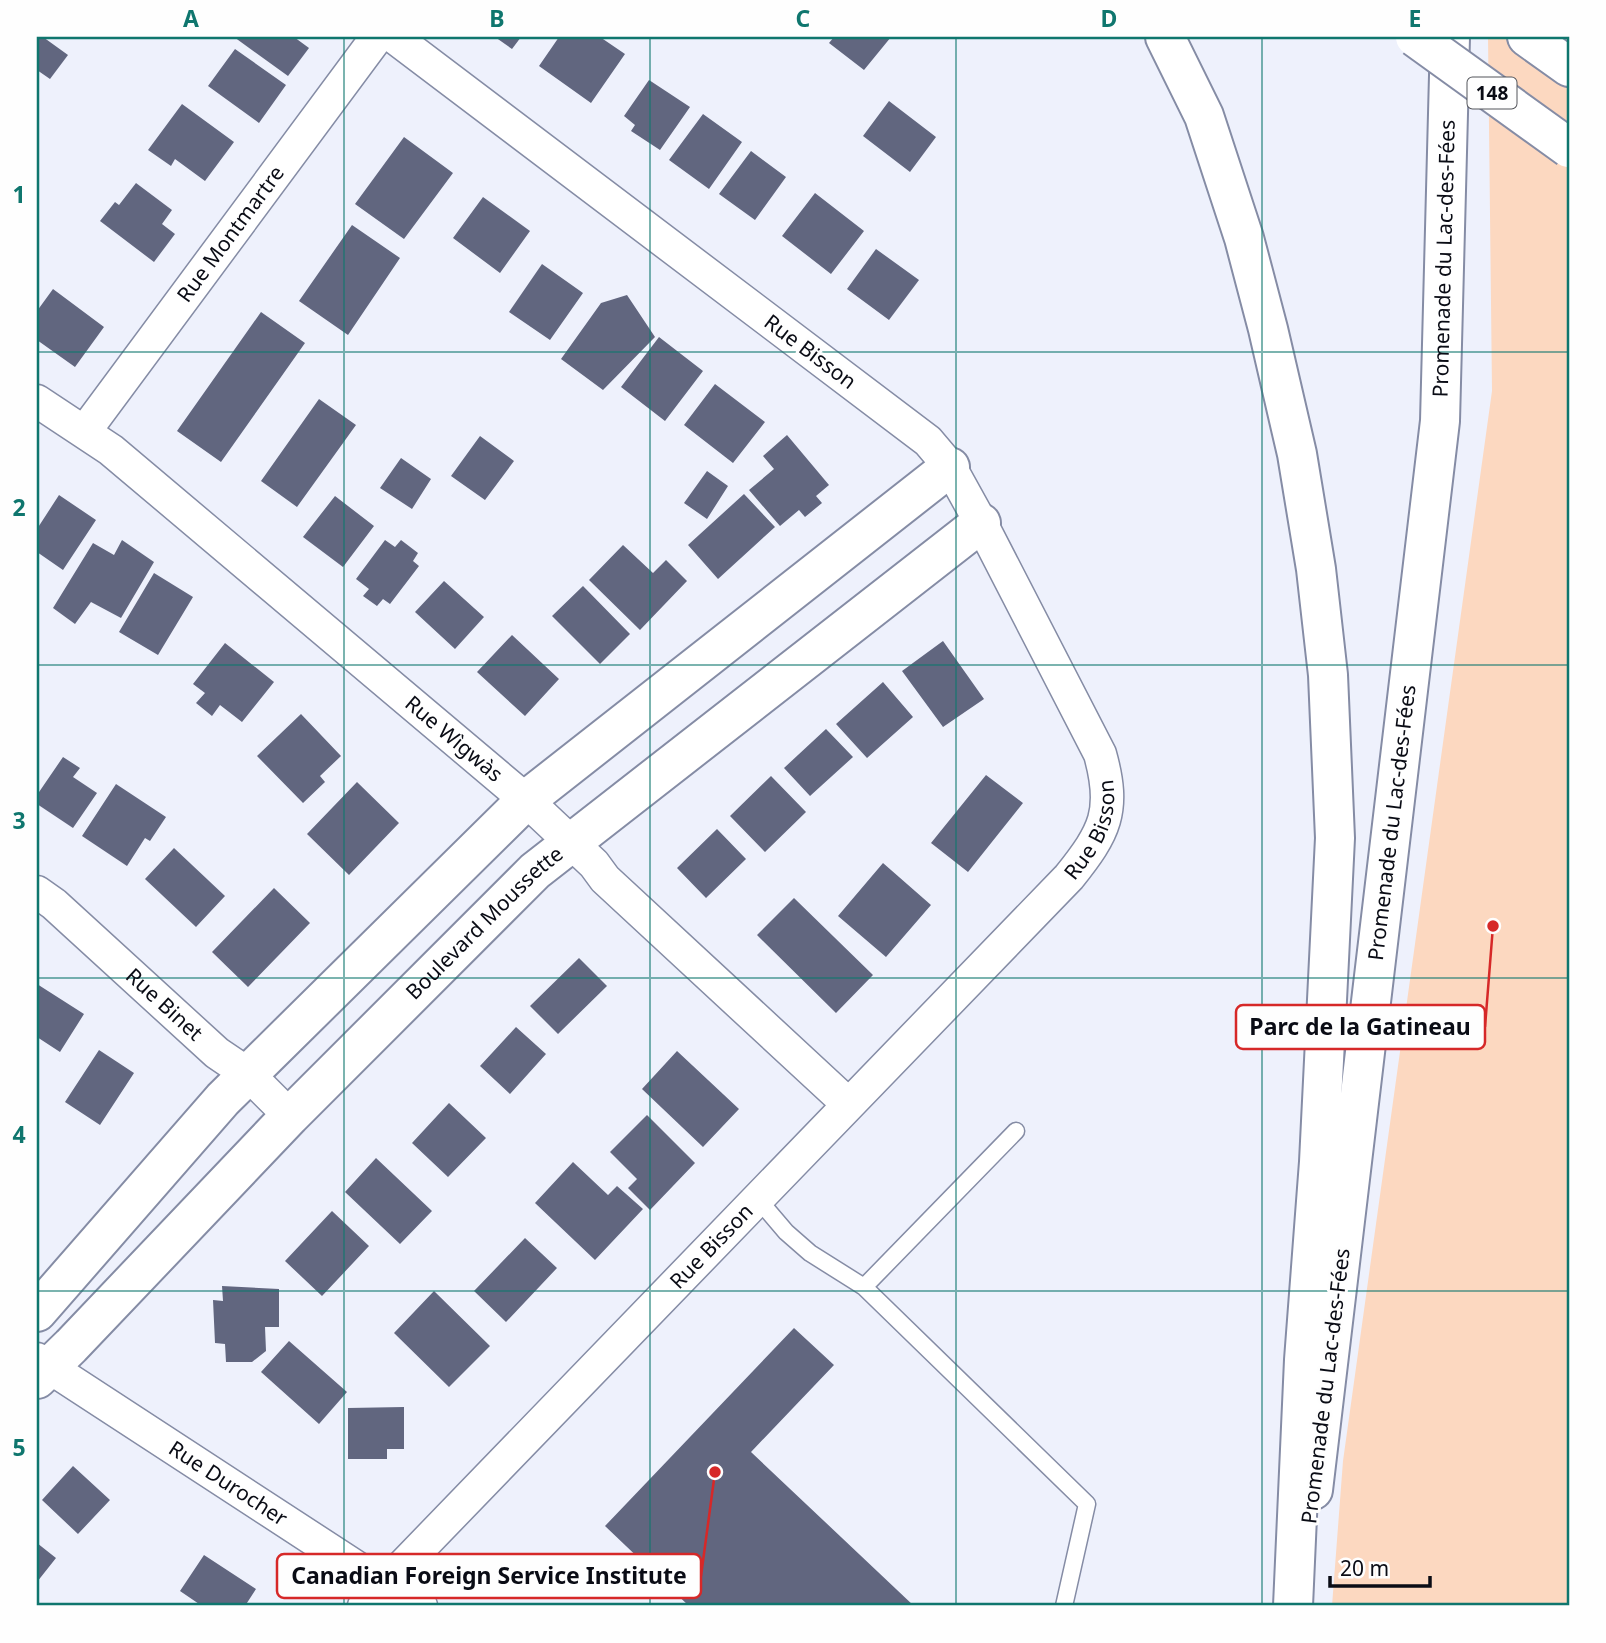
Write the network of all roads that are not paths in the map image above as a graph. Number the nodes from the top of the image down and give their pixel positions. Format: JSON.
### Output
{"nodes":[{"id":1,"x":377,"y":37,"type":"edge"},
{"id":2,"x":394,"y":37,"type":"edge"},
{"id":3,"x":1165,"y":37,"type":"edge"},
{"id":4,"x":1415,"y":37,"type":"edge"},
{"id":5,"x":1450,"y":37,"type":"edge"},
{"id":6,"x":1527,"y":37,"type":"edge"},
{"id":7,"x":1569,"y":67,"type":"edge"},
{"id":8,"x":1569,"y":148,"type":"edge"},
{"id":9,"x":37,"y":401,"type":"edge"},
{"id":10,"x":85,"y":431,"type":"junction"},
{"id":11,"x":950,"y":467,"type":"junction"},
{"id":12,"x":981,"y":523,"type":"junction"},
{"id":13,"x":526,"y":800,"type":"junction"},
{"id":14,"x":571,"y":841,"type":"junction"},
{"id":15,"x":37,"y":892,"type":"edge"},
{"id":16,"x":248,"y":1074,"type":"junction"},
{"id":17,"x":848,"y":1104,"type":"junction"},
{"id":18,"x":290,"y":1116,"type":"junction"},
{"id":19,"x":1016,"y":1131,"type":"dead end"},
{"id":20,"x":757,"y":1198,"type":"junction"},
{"id":21,"x":864,"y":1287,"type":"junction"},
{"id":22,"x":37,"y":1312,"type":"edge"},
{"id":23,"x":41,"y":1368,"type":"edge"},
{"id":24,"x":374,"y":1596,"type":"edge"},
{"id":25,"x":421,"y":1606,"type":"edge"},
{"id":26,"x":1064,"y":1606,"type":"edge"},
{"id":27,"x":1293,"y":1606,"type":"edge"},
{"id":28,"x":1299,"y":1606,"type":"edge"}],
"edges":[{"from":1,"to":10,"type":"street","name":"Rue Montmartre"},
{"from":2,"to":11,"type":"street","name":"Rue Bisson"},
{"from":3,"to":27,"type":"main road"},
{"from":4,"to":8,"type":"main road","number":"148","bridge":true},
{"from":5,"to":28,"type":"main road","name":"Promenade du Lac-des-Fées"},
{"from":6,"to":7,"type":"main road"},
{"from":9,"to":10,"type":"street","name":"Rue Wìgwàs"},
{"from":10,"to":13,"type":"street","name":"Rue Wìgwàs"},
{"from":11,"to":12,"type":"street","name":"Rue Bisson"},
{"from":11,"to":13,"type":"main road"},
{"from":12,"to":14,"type":"main road","name":"Boulevard Moussette"},
{"from":12,"to":17,"type":"street","name":"Rue Bisson"},
{"from":13,"to":14,"type":"street","name":"Rue Wìgwàs"},
{"from":13,"to":16,"type":"main road"},
{"from":14,"to":17,"type":"street","name":"Rue Wìgwàs"},
{"from":14,"to":18,"type":"main road","name":"Boulevard Moussette"},
{"from":15,"to":16,"type":"street","name":"Rue Binet"},
{"from":16,"to":18,"type":"street","name":"Rue Binet"},
{"from":16,"to":22,"type":"main road"},
{"from":17,"to":20,"type":"street","name":"Rue Bisson"},
{"from":18,"to":23,"type":"main road","name":"Boulevard Moussette"},
{"from":19,"to":21,"type":"lane"},
{"from":20,"to":21,"type":"lane"},
{"from":20,"to":24,"type":"street","name":"Rue Bisson"},
{"from":21,"to":26,"type":"lane"},
{"from":23,"to":24,"type":"street","name":"Rue Durocher"},
{"from":24,"to":25,"type":"street","name":"Rue Durocher"}]}
